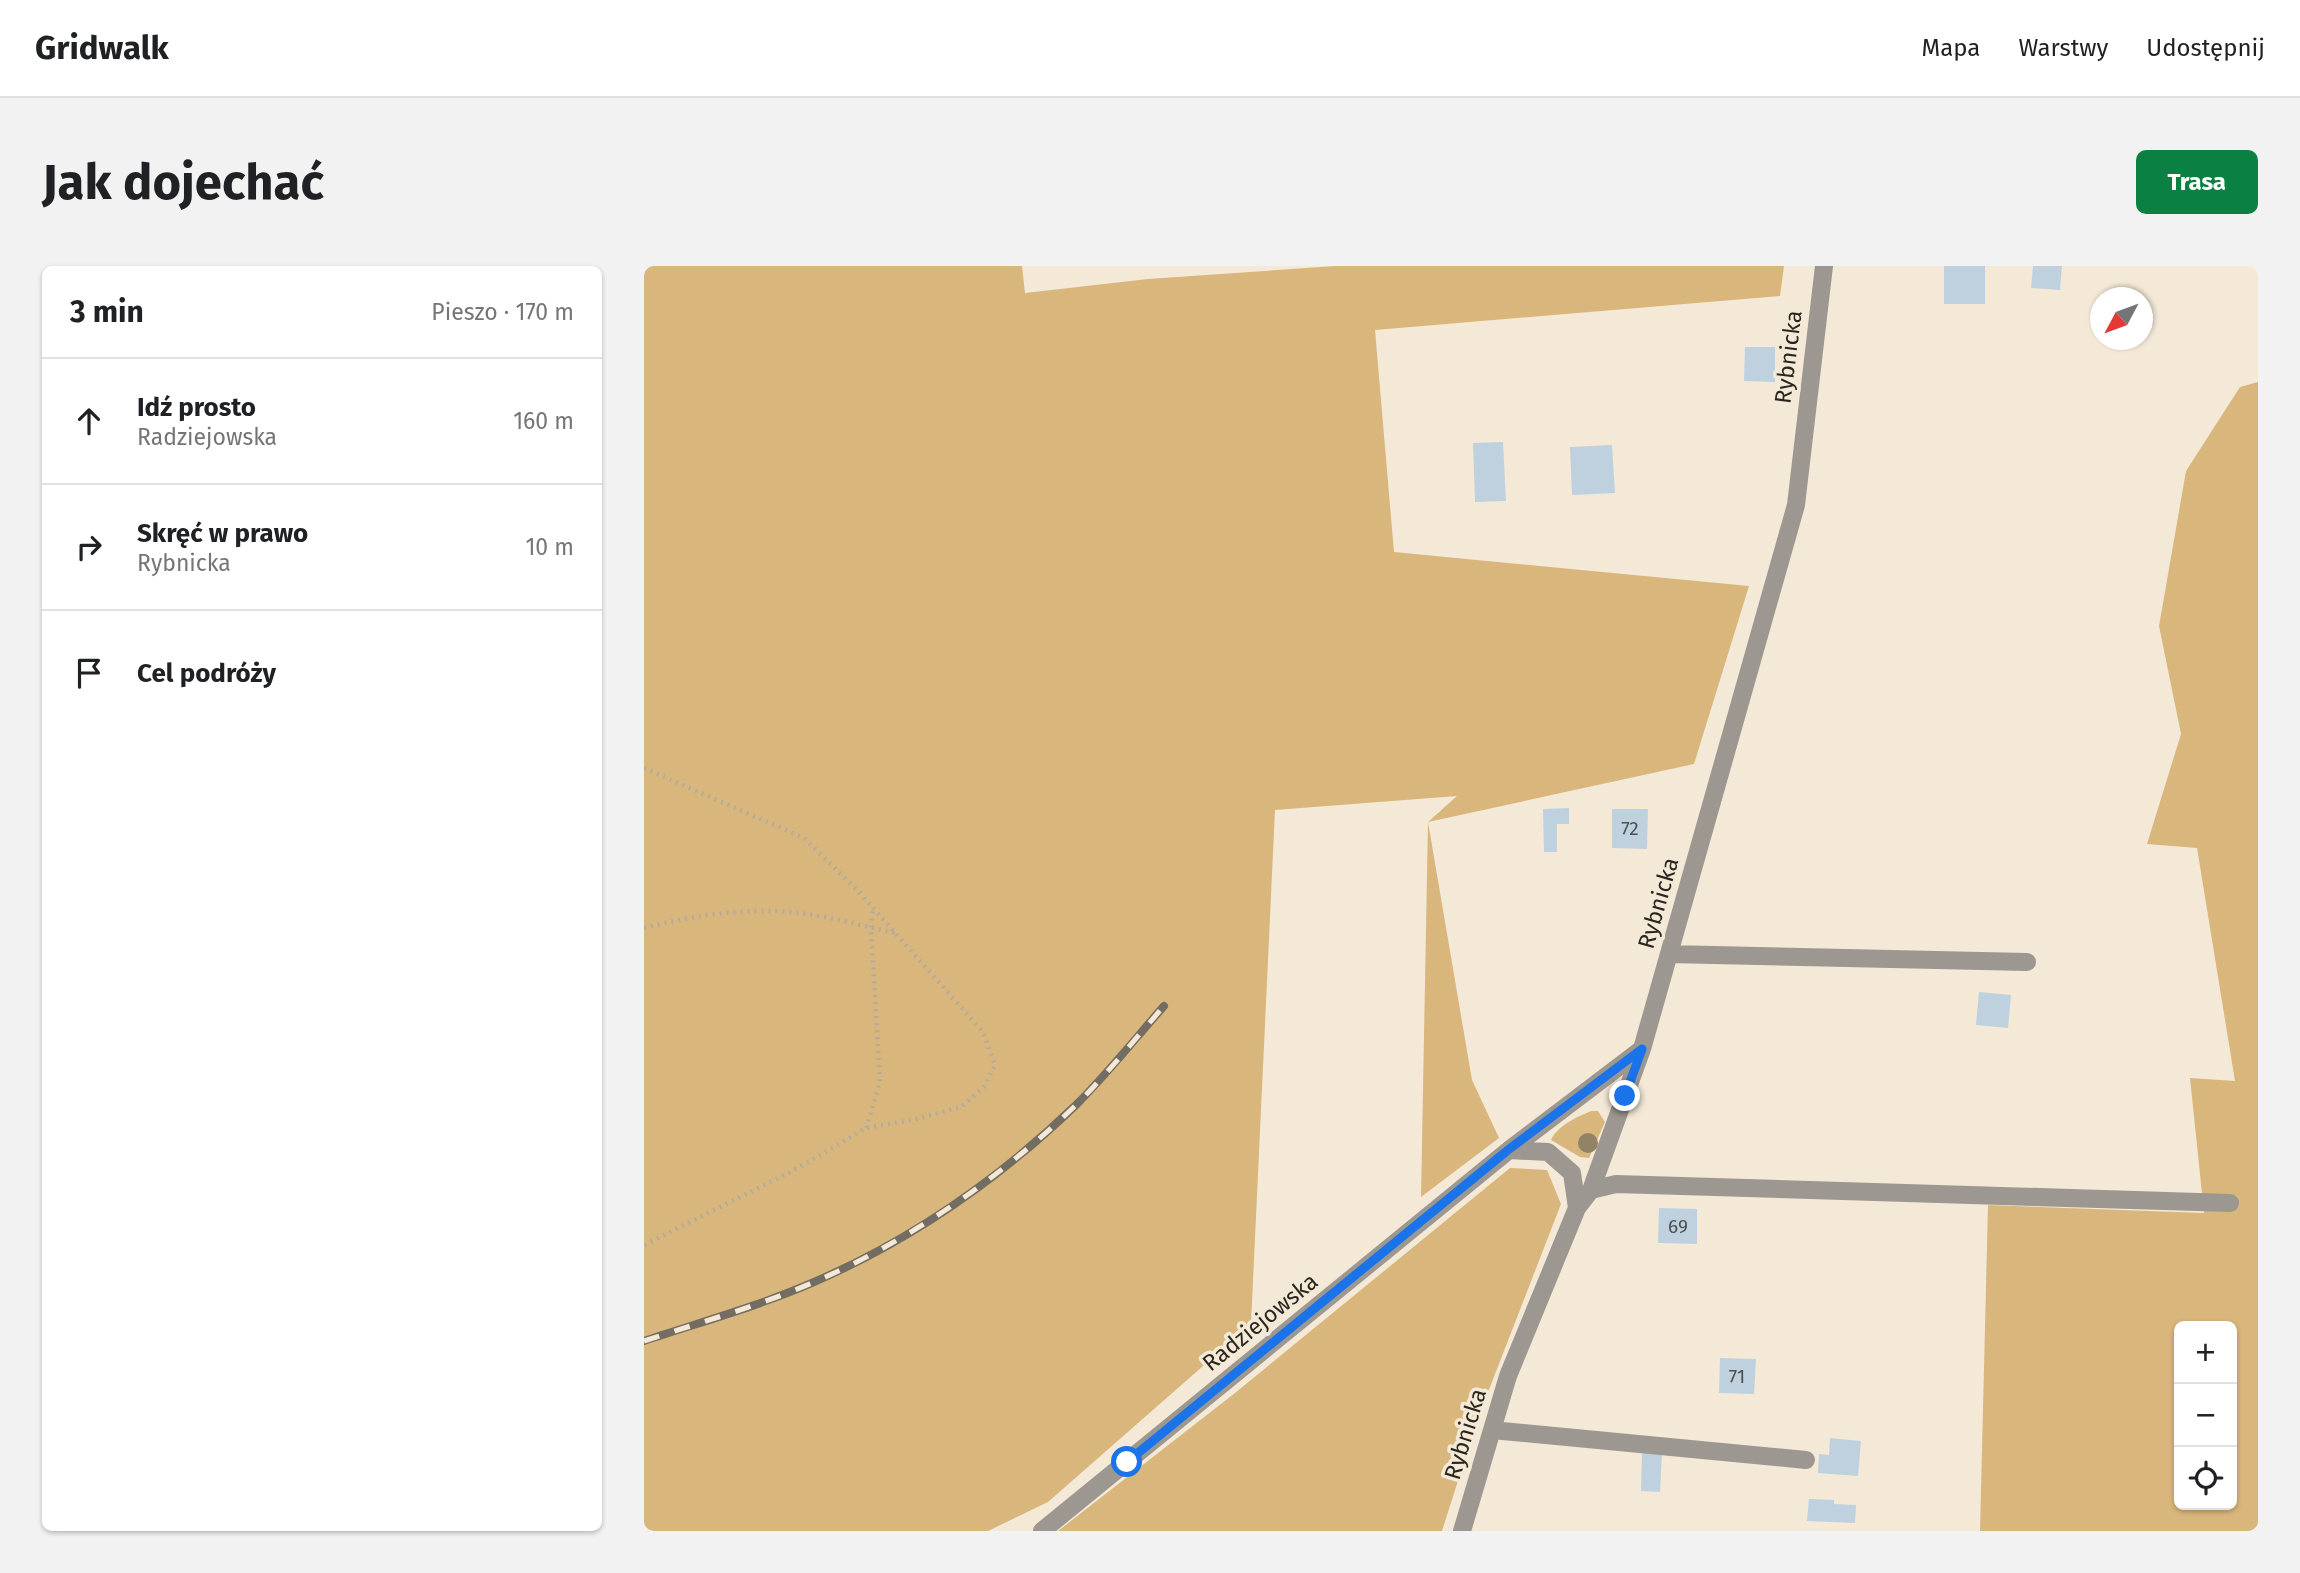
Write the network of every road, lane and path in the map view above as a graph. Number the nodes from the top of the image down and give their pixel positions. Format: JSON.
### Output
{"nodes":[{"id":1,"x":1824,"y":266,"type":"edge"},
{"id":2,"x":644,"y":768,"type":"edge"},
{"id":3,"x":873,"y":908,"type":"junction"},
{"id":4,"x":644,"y":928,"type":"edge"},
{"id":5,"x":871,"y":928,"type":"junction"},
{"id":6,"x":896,"y":933,"type":"junction"},
{"id":7,"x":1669,"y":954,"type":"junction"},
{"id":8,"x":2027,"y":962,"type":"dead end"},
{"id":9,"x":1642,"y":1049,"type":"junction"},
{"id":10,"x":866,"y":1128,"type":"junction"},
{"id":11,"x":1508,"y":1150,"type":"junction"},
{"id":12,"x":1591,"y":1190,"type":"junction"},
{"id":13,"x":2230,"y":1203,"type":"dead end"},
{"id":14,"x":1577,"y":1208,"type":"junction"},
{"id":15,"x":644,"y":1245,"type":"edge"},
{"id":16,"x":1492,"y":1430,"type":"junction"},
{"id":17,"x":1806,"y":1460,"type":"dead end"},
{"id":18,"x":1042,"y":1531,"type":"edge"},
{"id":19,"x":1462,"y":1531,"type":"edge"}],
"edges":[{"from":1,"to":7,"type":"street","name":"Rybnicka"},
{"from":2,"to":3,"type":"path"},
{"from":3,"to":5,"type":"path"},
{"from":3,"to":6,"type":"path"},
{"from":4,"to":5,"type":"path"},
{"from":5,"to":6,"type":"path"},
{"from":5,"to":10,"type":"path"},
{"from":6,"to":10,"type":"path"},
{"from":7,"to":8,"type":"street"},
{"from":7,"to":9,"type":"street","name":"Rybnicka"},
{"from":9,"to":11,"type":"street","name":"Radziejowska"},
{"from":9,"to":12,"type":"street","name":"Rybnicka"},
{"from":10,"to":15,"type":"path"},
{"from":11,"to":14,"type":"street"},
{"from":11,"to":18,"type":"street","name":"Radziejowska"},
{"from":12,"to":13,"type":"street"},
{"from":12,"to":14,"type":"street","name":"Rybnicka"},
{"from":14,"to":16,"type":"street","name":"Rybnicka"},
{"from":16,"to":17,"type":"street"},
{"from":16,"to":19,"type":"street","name":"Rybnicka"}]}
